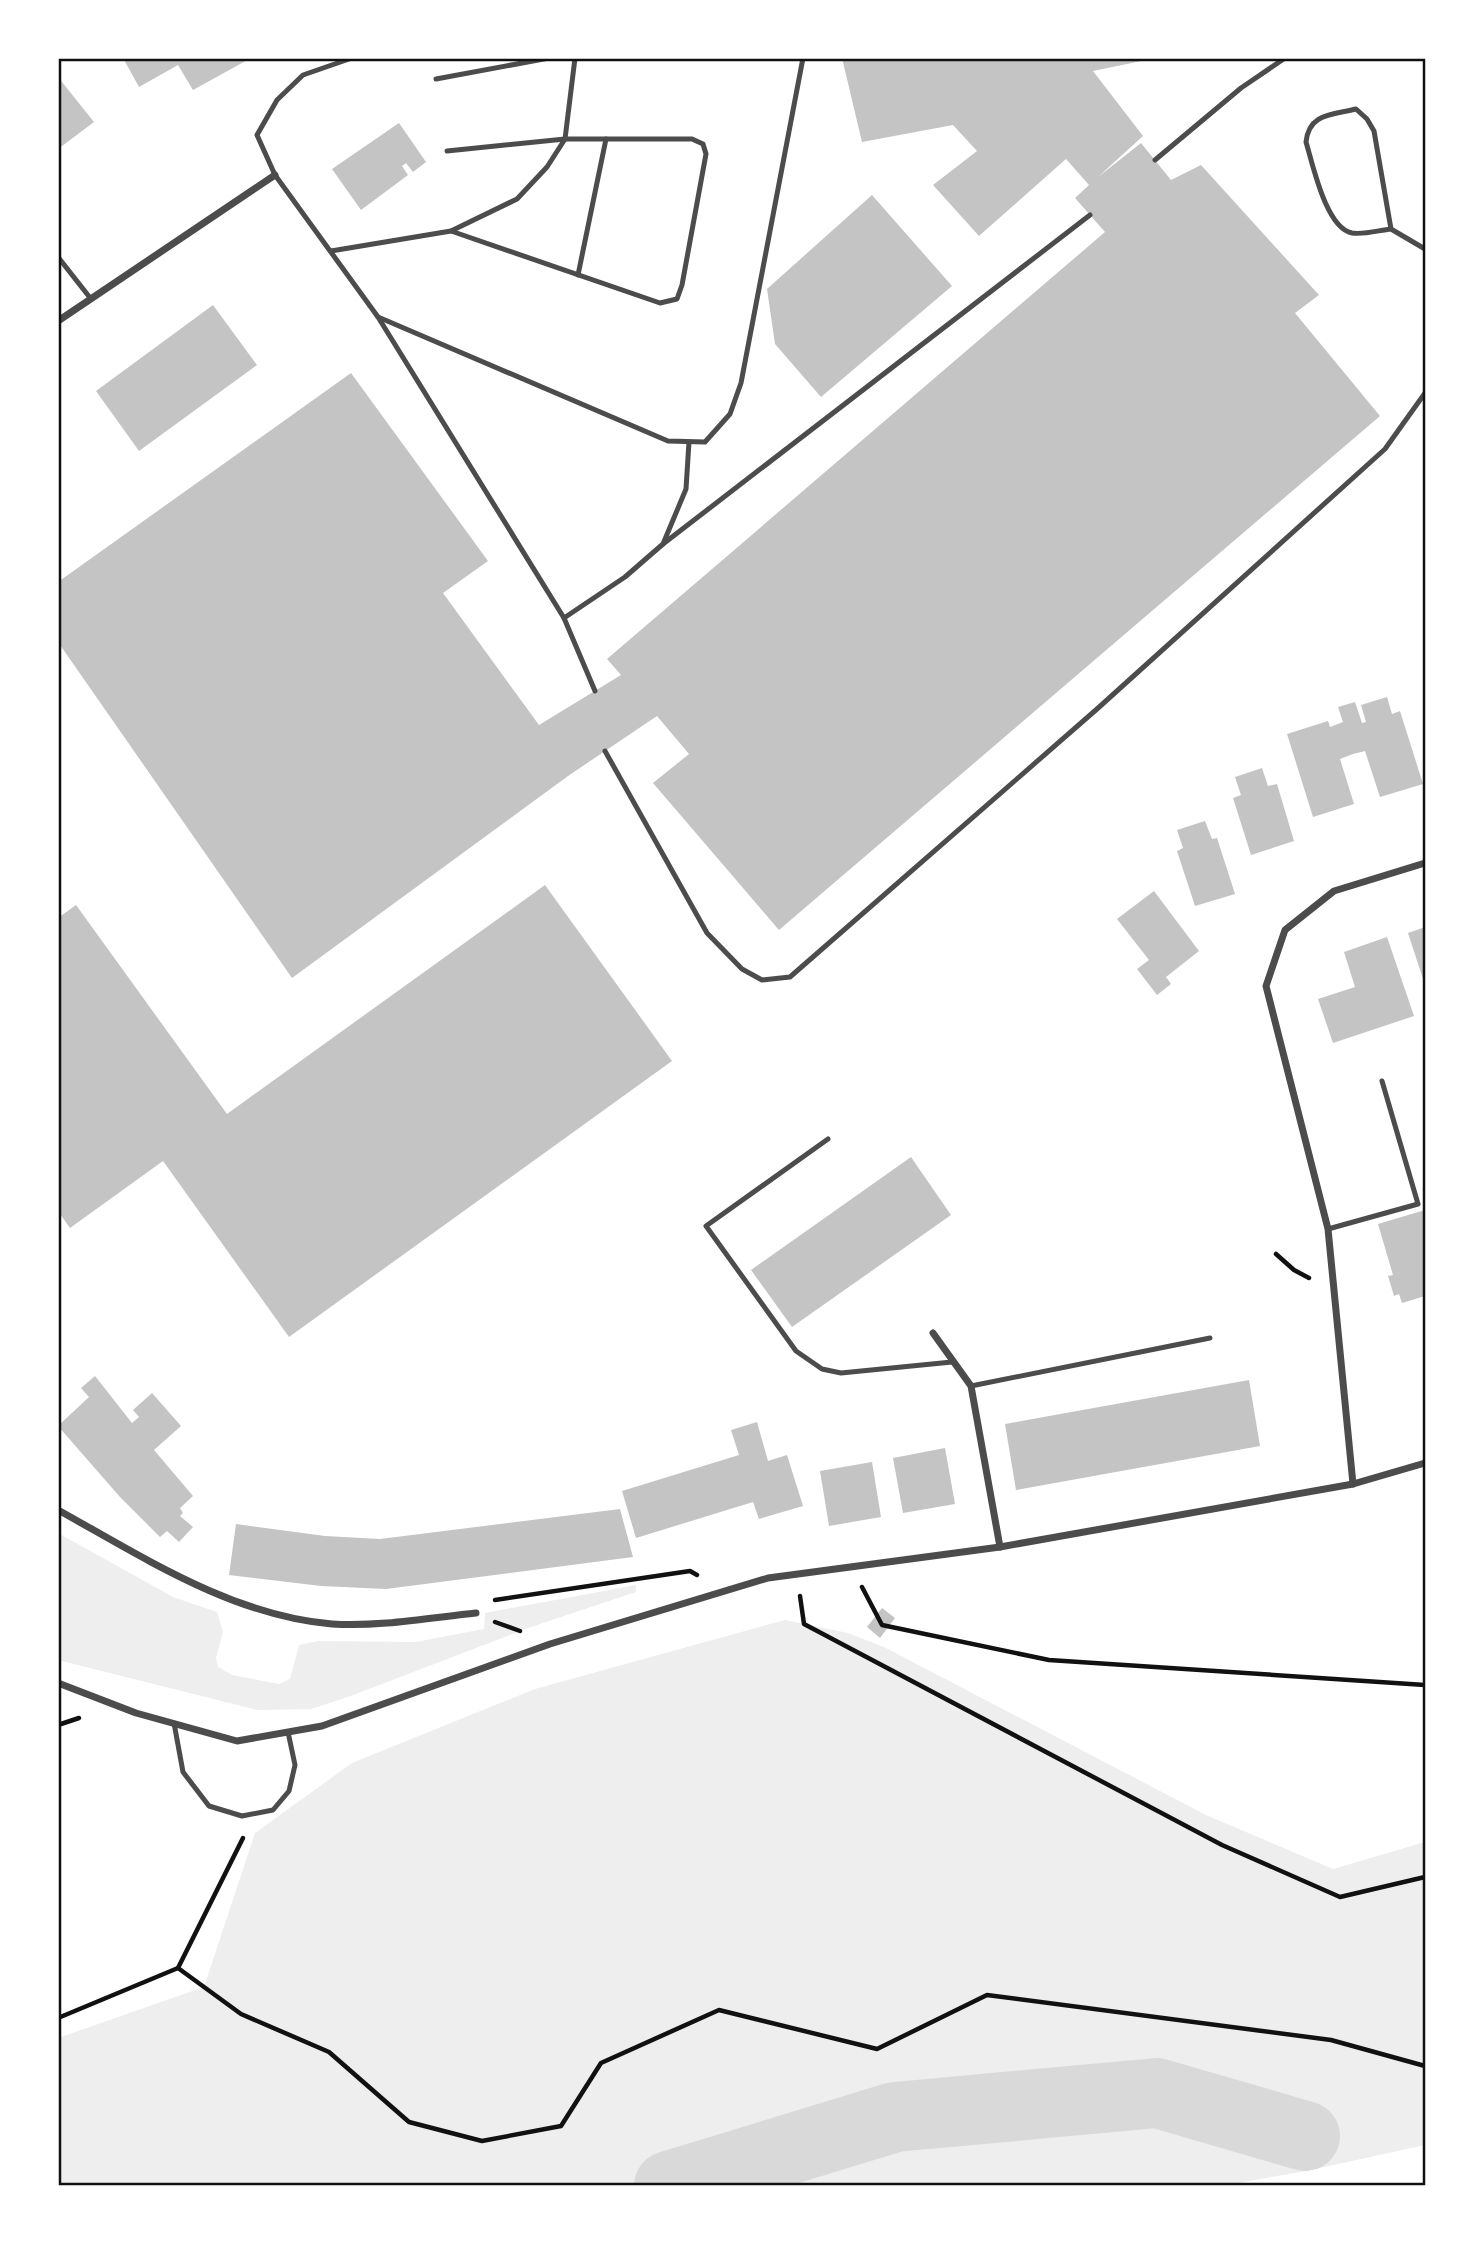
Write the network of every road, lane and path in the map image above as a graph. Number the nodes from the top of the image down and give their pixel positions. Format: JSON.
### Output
{"nodes":[{"id":1,"x":352,"y":58,"type":"edge"},
{"id":2,"x":549,"y":58,"type":"edge"},
{"id":3,"x":575,"y":58,"type":"edge"},
{"id":4,"x":803,"y":58,"type":"edge"},
{"id":5,"x":1285,"y":58,"type":"edge"},
{"id":6,"x":436,"y":79,"type":"dead end"},
{"id":7,"x":565,"y":139,"type":"junction"},
{"id":8,"x":606,"y":139,"type":"junction"},
{"id":9,"x":447,"y":151,"type":"dead end"},
{"id":10,"x":1155,"y":160,"type":"dead end"},
{"id":11,"x":275,"y":174,"type":"junction"},
{"id":12,"x":1090,"y":215,"type":"dead end"},
{"id":13,"x":1391,"y":229,"type":"junction"},
{"id":14,"x":451,"y":231,"type":"junction"},
{"id":15,"x":1425,"y":249,"type":"edge"},
{"id":16,"x":331,"y":251,"type":"junction"},
{"id":17,"x":58,"y":257,"type":"edge"},
{"id":18,"x":578,"y":275,"type":"junction"},
{"id":19,"x":91,"y":299,"type":"junction"},
{"id":20,"x":378,"y":317,"type":"junction"},
{"id":21,"x":58,"y":321,"type":"edge"},
{"id":22,"x":1425,"y":393,"type":"edge"},
{"id":23,"x":689,"y":442,"type":"junction"},
{"id":24,"x":663,"y":544,"type":"junction"},
{"id":25,"x":564,"y":618,"type":"junction"},
{"id":26,"x":595,"y":691,"type":"dead end"},
{"id":27,"x":606,"y":751,"type":"dead end"},
{"id":28,"x":1425,"y":863,"type":"edge"},
{"id":29,"x":1382,"y":1081,"type":"dead end"},
{"id":30,"x":828,"y":1139,"type":"dead end"},
{"id":31,"x":1328,"y":1229,"type":"junction"},
{"id":32,"x":1276,"y":1254,"type":"dead end"},
{"id":33,"x":1334,"y":1292,"type":"junction"},
{"id":34,"x":933,"y":1333,"type":"dead end"},
{"id":35,"x":1210,"y":1338,"type":"dead end"},
{"id":36,"x":952,"y":1362,"type":"junction"},
{"id":37,"x":971,"y":1386,"type":"junction"},
{"id":38,"x":1425,"y":1463,"type":"edge"},
{"id":39,"x":1353,"y":1484,"type":"junction"},
{"id":40,"x":58,"y":1510,"type":"edge"},
{"id":41,"x":1000,"y":1547,"type":"junction"},
{"id":42,"x":852,"y":1567,"type":"junction"},
{"id":43,"x":798,"y":1574,"type":"junction"},
{"id":44,"x":725,"y":1591,"type":"junction"},
{"id":45,"x":476,"y":1614,"type":"junction"},
{"id":46,"x":550,"y":1644,"type":"junction"},
{"id":47,"x":58,"y":1683,"type":"edge"},
{"id":48,"x":1425,"y":1685,"type":"edge"},
{"id":49,"x":174,"y":1723,"type":"junction"},
{"id":50,"x":288,"y":1732,"type":"junction"},
{"id":51,"x":254,"y":1814,"type":"junction"},
{"id":52,"x":1425,"y":1877,"type":"edge"},
{"id":53,"x":178,"y":1968,"type":"junction"},
{"id":54,"x":58,"y":2018,"type":"edge"},
{"id":55,"x":1425,"y":2066,"type":"edge"}],
"edges":[{"from":1,"to":11,"type":"lane"},
{"from":2,"to":6,"type":"lane"},
{"from":3,"to":7,"type":"lane"},
{"from":4,"to":23,"type":"lane"},
{"from":5,"to":10,"type":"lane"},
{"from":7,"to":8,"type":"lane"},
{"from":7,"to":9,"type":"lane"},
{"from":7,"to":14,"type":"lane"},
{"from":8,"to":18,"type":"lane"},
{"from":8,"to":18,"type":"lane"},
{"from":11,"to":16,"type":"lane"},
{"from":11,"to":19,"type":"street"},
{"from":12,"to":24,"type":"lane"},
{"from":13,"to":13,"type":"lane"},
{"from":13,"to":15,"type":"lane"},
{"from":14,"to":16,"type":"lane"},
{"from":14,"to":18,"type":"lane"},
{"from":16,"to":20,"type":"lane"},
{"from":17,"to":19,"type":"lane"},
{"from":19,"to":21,"type":"street"},
{"from":20,"to":23,"type":"lane"},
{"from":20,"to":25,"type":"lane"},
{"from":22,"to":27,"type":"lane"},
{"from":23,"to":24,"type":"lane"},
{"from":24,"to":25,"type":"lane"},
{"from":25,"to":26,"type":"lane"},
{"from":28,"to":31,"type":"street"},
{"from":29,"to":31,"type":"lane"},
{"from":30,"to":36,"type":"lane"},
{"from":31,"to":33,"type":"street"},
{"from":32,"to":33,"type":"path"},
{"from":33,"to":39,"type":"street"},
{"from":34,"to":36,"type":"street"},
{"from":35,"to":37,"type":"lane"},
{"from":36,"to":37,"type":"street"},
{"from":37,"to":41,"type":"street"},
{"from":38,"to":39,"type":"street"},
{"from":39,"to":41,"type":"street"},
{"from":40,"to":45,"type":"street"},
{"from":41,"to":42,"type":"street"},
{"from":42,"to":43,"type":"street"},
{"from":42,"to":48,"type":"path"},
{"from":43,"to":44,"type":"street"},
{"from":43,"to":52,"type":"path"},
{"from":44,"to":45,"type":"path"},
{"from":44,"to":46,"type":"street"},
{"from":45,"to":46,"type":"path"},
{"from":46,"to":50,"type":"street"},
{"from":47,"to":49,"type":"street"},
{"from":49,"to":50,"type":"street"},
{"from":49,"to":51,"type":"lane"},
{"from":50,"to":51,"type":"lane"},
{"from":51,"to":53,"type":"path"},
{"from":53,"to":54,"type":"path"},
{"from":53,"to":55,"type":"path"}]}
